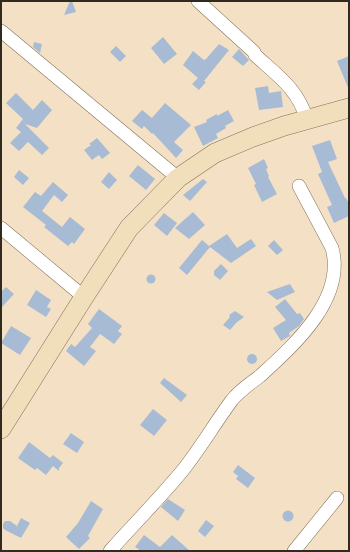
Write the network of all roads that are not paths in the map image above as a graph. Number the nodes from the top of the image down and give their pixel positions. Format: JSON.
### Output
{"nodes":[{"id":1,"x":198,"y":1,"type":"edge"},
{"id":2,"x":1,"y":31,"type":"edge"},
{"id":3,"x":349,"y":108,"type":"edge"},
{"id":4,"x":307,"y":120,"type":"junction"},
{"id":5,"x":178,"y":178,"type":"junction"},
{"id":6,"x":299,"y":186,"type":"dead end"},
{"id":7,"x":1,"y":228,"type":"edge"},
{"id":8,"x":84,"y":297,"type":"junction"},
{"id":9,"x":1,"y":429,"type":"edge"},
{"id":10,"x":337,"y":498,"type":"dead end"},
{"id":11,"x":110,"y":551,"type":"edge"},
{"id":12,"x":294,"y":551,"type":"edge"}],
"edges":[{"from":1,"to":4,"type":"street"},
{"from":2,"to":5,"type":"street"},
{"from":3,"to":4,"type":"main road"},
{"from":4,"to":5,"type":"main road"},
{"from":5,"to":8,"type":"main road"},
{"from":6,"to":11,"type":"street"},
{"from":7,"to":8,"type":"street"},
{"from":8,"to":9,"type":"main road"},
{"from":10,"to":12,"type":"street"}]}
